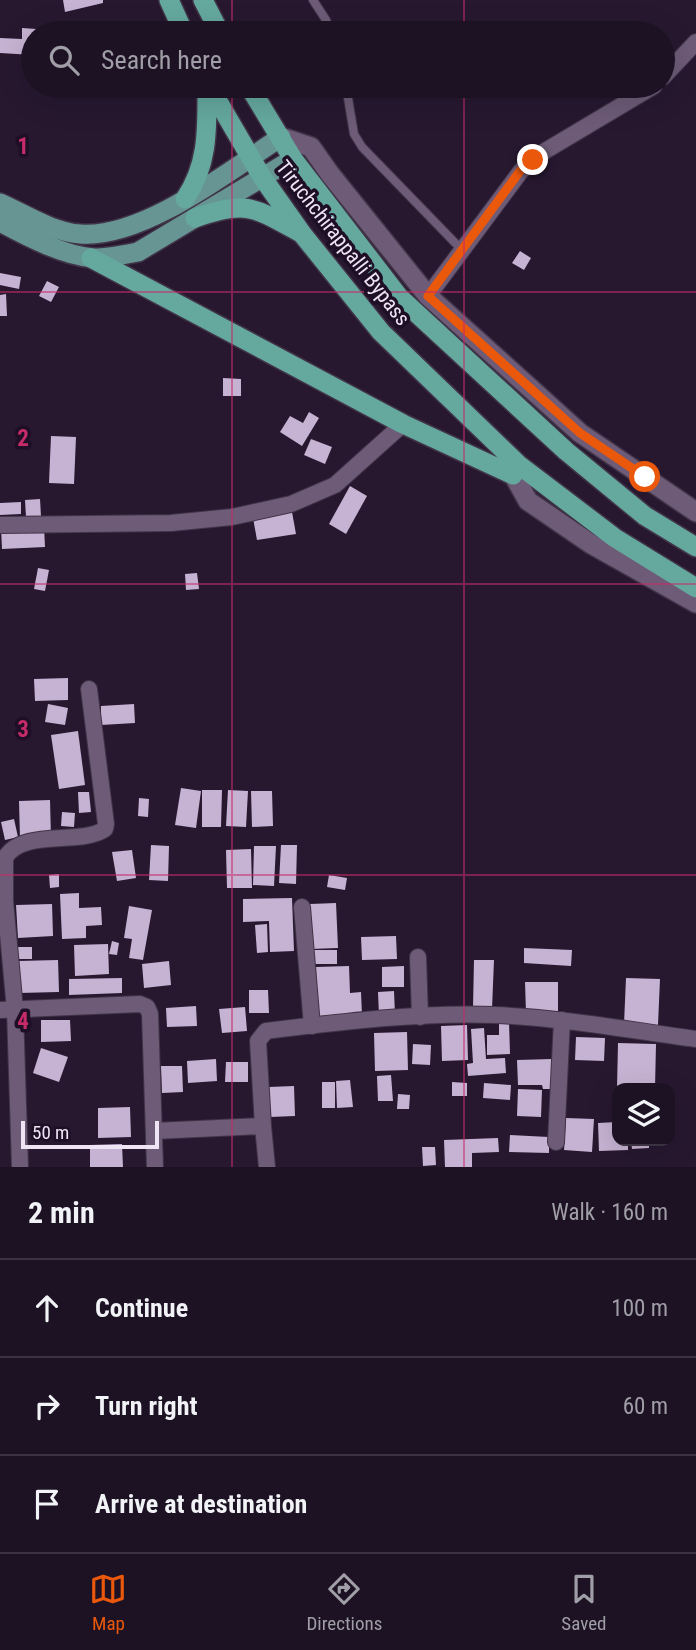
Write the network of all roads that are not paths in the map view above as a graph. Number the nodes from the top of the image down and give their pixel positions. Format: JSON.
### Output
{"nodes":[{"id":1,"x":169,"y":0,"type":"edge"},
{"id":2,"x":203,"y":0,"type":"edge"},
{"id":3,"x":313,"y":0,"type":"edge"},
{"id":4,"x":179,"y":21,"type":"edge"},
{"id":5,"x":213,"y":21,"type":"edge"},
{"id":6,"x":326,"y":21,"type":"edge"},
{"id":7,"x":696,"y":42,"type":"edge"},
{"id":8,"x":675,"y":64,"type":"edge"},
{"id":9,"x":208,"y":98,"type":"edge"},
{"id":10,"x":215,"y":98,"type":"edge"},
{"id":11,"x":257,"y":98,"type":"edge"},
{"id":12,"x":348,"y":98,"type":"edge"},
{"id":13,"x":634,"y":98,"type":"edge"},
{"id":14,"x":281,"y":137,"type":"junction"},
{"id":15,"x":250,"y":158,"type":"junction"},
{"id":16,"x":293,"y":159,"type":"junction"},
{"id":17,"x":262,"y":177,"type":"junction"},
{"id":18,"x":185,"y":199,"type":"junction"},
{"id":19,"x":0,"y":203,"type":"edge"},
{"id":20,"x":195,"y":218,"type":"junction"},
{"id":21,"x":0,"y":222,"type":"edge"},
{"id":22,"x":303,"y":234,"type":"junction"},
{"id":23,"x":462,"y":250,"type":"junction"},
{"id":24,"x":91,"y":258,"type":"junction"},
{"id":25,"x":428,"y":296,"type":"junction"},
{"id":26,"x":403,"y":424,"type":"junction"},
{"id":27,"x":493,"y":440,"type":"junction"},
{"id":28,"x":513,"y":475,"type":"junction"},
{"id":29,"x":696,"y":512,"type":"edge"},
{"id":30,"x":0,"y":524,"type":"edge"},
{"id":31,"x":696,"y":547,"type":"edge"},
{"id":32,"x":696,"y":588,"type":"edge"},
{"id":33,"x":696,"y":603,"type":"edge"},
{"id":34,"x":89,"y":689,"type":"dead end"},
{"id":35,"x":302,"y":907,"type":"dead end"},
{"id":36,"x":418,"y":957,"type":"dead end"},
{"id":37,"x":8,"y":1010,"type":"edge"},
{"id":38,"x":420,"y":1017,"type":"junction"},
{"id":39,"x":562,"y":1020,"type":"junction"},
{"id":40,"x":312,"y":1026,"type":"junction"},
{"id":41,"x":696,"y":1040,"type":"edge"},
{"id":42,"x":262,"y":1126,"type":"junction"},
{"id":43,"x":154,"y":1131,"type":"junction"},
{"id":44,"x":556,"y":1142,"type":"dead end"},
{"id":45,"x":20,"y":1167,"type":"edge"},
{"id":46,"x":155,"y":1167,"type":"edge"},
{"id":47,"x":267,"y":1167,"type":"edge"}],
"edges":[{"from":1,"to":4,"type":"highway"},
{"from":2,"to":5,"type":"highway"},
{"from":3,"to":6,"type":"lane"},
{"from":7,"to":8,"type":"street"},
{"from":9,"to":18,"type":"highway"},
{"from":10,"to":15,"type":"highway","name":"Tiruchchirappalli Bypass"},
{"from":11,"to":14,"type":"highway","name":"Tiruchchirappalli Bypass"},
{"from":12,"to":23,"type":"lane"},
{"from":13,"to":23,"type":"street"},
{"from":14,"to":15,"type":"main road"},
{"from":14,"to":16,"type":"highway","name":"Tiruchchirappalli Bypass"},
{"from":14,"to":25,"type":"street"},
{"from":15,"to":17,"type":"highway","name":"Tiruchchirappalli Bypass"},
{"from":15,"to":18,"type":"main road"},
{"from":16,"to":17,"type":"main road"},
{"from":16,"to":31,"type":"highway","name":"Tiruchchirappalli Bypass"},
{"from":17,"to":20,"type":"main road"},
{"from":17,"to":22,"type":"highway","name":"Tiruchchirappalli Bypass"},
{"from":18,"to":19,"type":"main road"},
{"from":20,"to":22,"type":"highway"},
{"from":20,"to":24,"type":"main road"},
{"from":21,"to":24,"type":"main road"},
{"from":22,"to":27,"type":"highway","name":"Tiruchchirappalli Bypass"},
{"from":23,"to":25,"type":"street"},
{"from":24,"to":26,"type":"highway"},
{"from":25,"to":29,"type":"street"},
{"from":26,"to":28,"type":"highway"},
{"from":26,"to":30,"type":"street"},
{"from":27,"to":28,"type":"street"},
{"from":27,"to":32,"type":"highway","name":"Tiruchchirappalli Bypass"},
{"from":28,"to":33,"type":"street"},
{"from":34,"to":37,"type":"street"},
{"from":35,"to":40,"type":"street"},
{"from":36,"to":38,"type":"street"},
{"from":37,"to":43,"type":"street"},
{"from":37,"to":45,"type":"street"},
{"from":38,"to":39,"type":"street"},
{"from":38,"to":40,"type":"street"},
{"from":39,"to":41,"type":"street"},
{"from":39,"to":44,"type":"street"},
{"from":40,"to":42,"type":"street"},
{"from":42,"to":43,"type":"street"},
{"from":42,"to":47,"type":"street"},
{"from":43,"to":46,"type":"street"}]}
